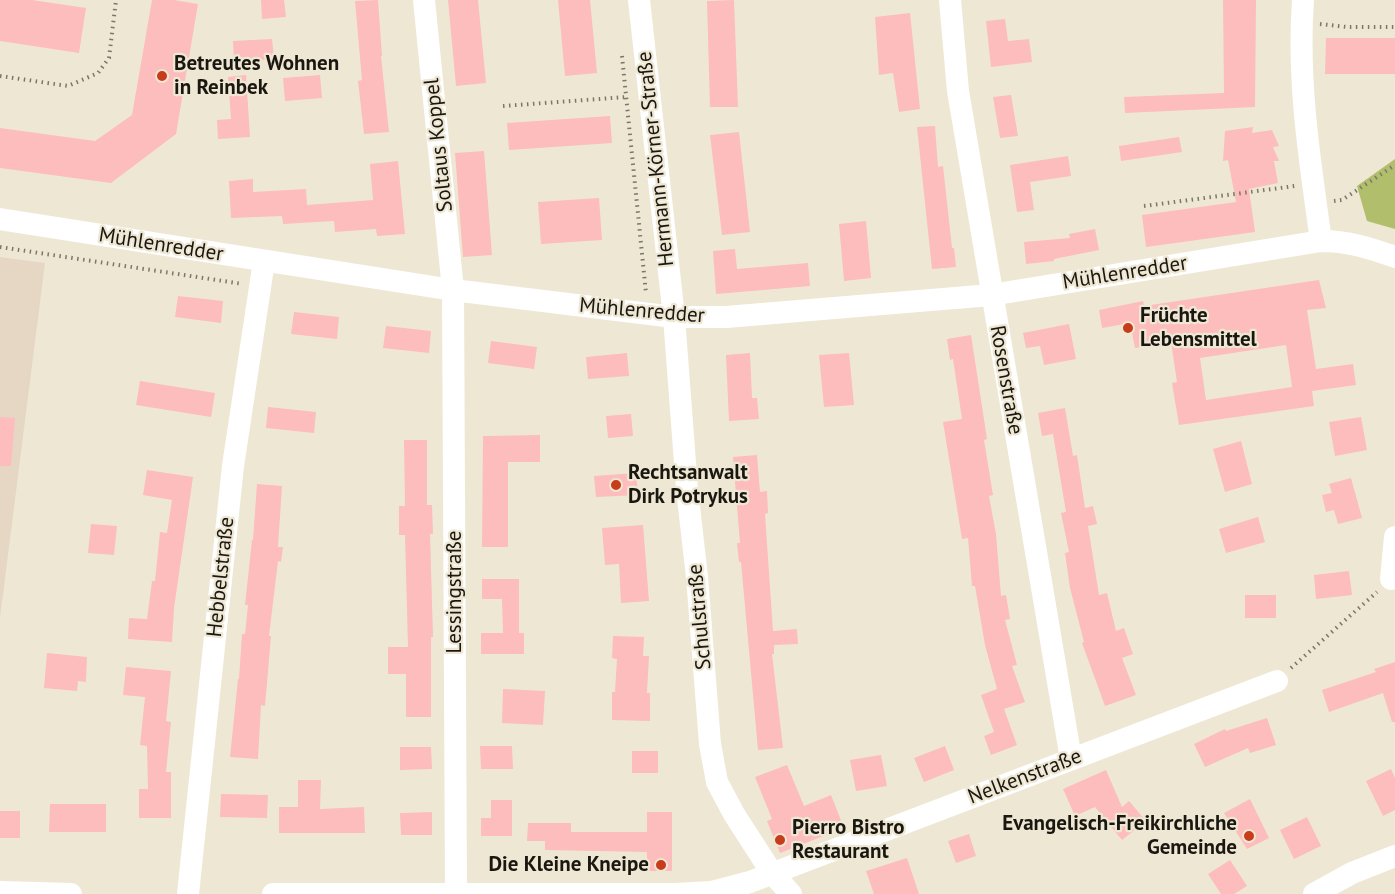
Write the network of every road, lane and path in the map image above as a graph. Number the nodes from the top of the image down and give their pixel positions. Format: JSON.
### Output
{"nodes":[{"id":1,"x":116,"y":0,"type":"edge"},
{"id":2,"x":424,"y":0,"type":"edge"},
{"id":3,"x":639,"y":0,"type":"edge"},
{"id":4,"x":950,"y":0,"type":"edge"},
{"id":5,"x":1303,"y":11,"type":"edge"},
{"id":6,"x":1395,"y":27,"type":"edge"},
{"id":7,"x":622,"y":54,"type":"dead end"},
{"id":8,"x":0,"y":76,"type":"edge"},
{"id":9,"x":626,"y":97,"type":"junction"},
{"id":10,"x":503,"y":106,"type":"dead end"},
{"id":11,"x":1395,"y":165,"type":"edge"},
{"id":12,"x":1315,"y":194,"type":"junction"},
{"id":13,"x":1144,"y":207,"type":"dead end"},
{"id":14,"x":0,"y":219,"type":"edge"},
{"id":15,"x":1321,"y":242,"type":"junction"},
{"id":16,"x":0,"y":247,"type":"edge"},
{"id":17,"x":1395,"y":257,"type":"edge"},
{"id":18,"x":264,"y":261,"type":"junction"},
{"id":19,"x":260,"y":287,"type":"junction"},
{"id":20,"x":453,"y":290,"type":"junction"},
{"id":21,"x":991,"y":295,"type":"junction"},
{"id":22,"x":648,"y":315,"type":"junction"},
{"id":23,"x":674,"y":317,"type":"junction"},
{"id":24,"x":1395,"y":537,"type":"edge"},
{"id":25,"x":1391,"y":579,"type":"joint"},
{"id":26,"x":1277,"y":681,"type":"joint"},
{"id":27,"x":1071,"y":759,"type":"junction"},
{"id":28,"x":1395,"y":856,"type":"edge"},
{"id":29,"x":772,"y":873,"type":"junction"},
{"id":30,"x":0,"y":892,"type":"edge"},
{"id":31,"x":456,"y":893,"type":"edge"},
{"id":32,"x":71,"y":894,"type":"edge"},
{"id":33,"x":188,"y":894,"type":"edge"},
{"id":34,"x":273,"y":894,"type":"edge"},
{"id":35,"x":791,"y":894,"type":"edge"},
{"id":36,"x":1314,"y":894,"type":"edge"}],
"edges":[{"from":1,"to":8,"type":"path"},
{"from":2,"to":20,"type":"street","name":"Soltaus Koppel"},
{"from":3,"to":23,"type":"street","name":"Hermann-Körner-Straße"},
{"from":4,"to":21,"type":"street","name":"Rosenstraße"},
{"from":5,"to":6,"type":"path"},
{"from":5,"to":12,"type":"street"},
{"from":7,"to":9,"type":"path"},
{"from":9,"to":10,"type":"path"},
{"from":9,"to":22,"type":"path"},
{"from":11,"to":12,"type":"path"},
{"from":12,"to":13,"type":"path"},
{"from":12,"to":15,"type":"street"},
{"from":14,"to":18,"type":"street","name":"Mühlenredder"},
{"from":15,"to":17,"type":"street","name":"Mühlenredder"},
{"from":15,"to":21,"type":"street","name":"Mühlenredder"},
{"from":16,"to":19,"type":"path"},
{"from":18,"to":19,"type":"street","name":"Hebbelstraße"},
{"from":18,"to":20,"type":"street","name":"Mühlenredder"},
{"from":19,"to":33,"type":"street","name":"Hebbelstraße"},
{"from":20,"to":22,"type":"street","name":"Mühlenredder"},
{"from":20,"to":31,"type":"street","name":"Lessingstraße"},
{"from":21,"to":23,"type":"street","name":"Mühlenredder"},
{"from":21,"to":27,"type":"street","name":"Rosenstraße"},
{"from":22,"to":23,"type":"street","name":"Mühlenredder"},
{"from":23,"to":29,"type":"street","name":"Schulstraße"},
{"from":24,"to":25,"type":"street"},
{"from":25,"to":26,"type":"path"},
{"from":26,"to":27,"type":"street","name":"Nelkenstraße"},
{"from":27,"to":29,"type":"street","name":"Nelkenstraße"},
{"from":28,"to":36,"type":"street"},
{"from":29,"to":31,"type":"street","name":"Nelkenstraße"},
{"from":29,"to":35,"type":"street","name":"Schulstraße"},
{"from":30,"to":32,"type":"street"},
{"from":31,"to":34,"type":"street","name":"Nelkenstraße"}]}
